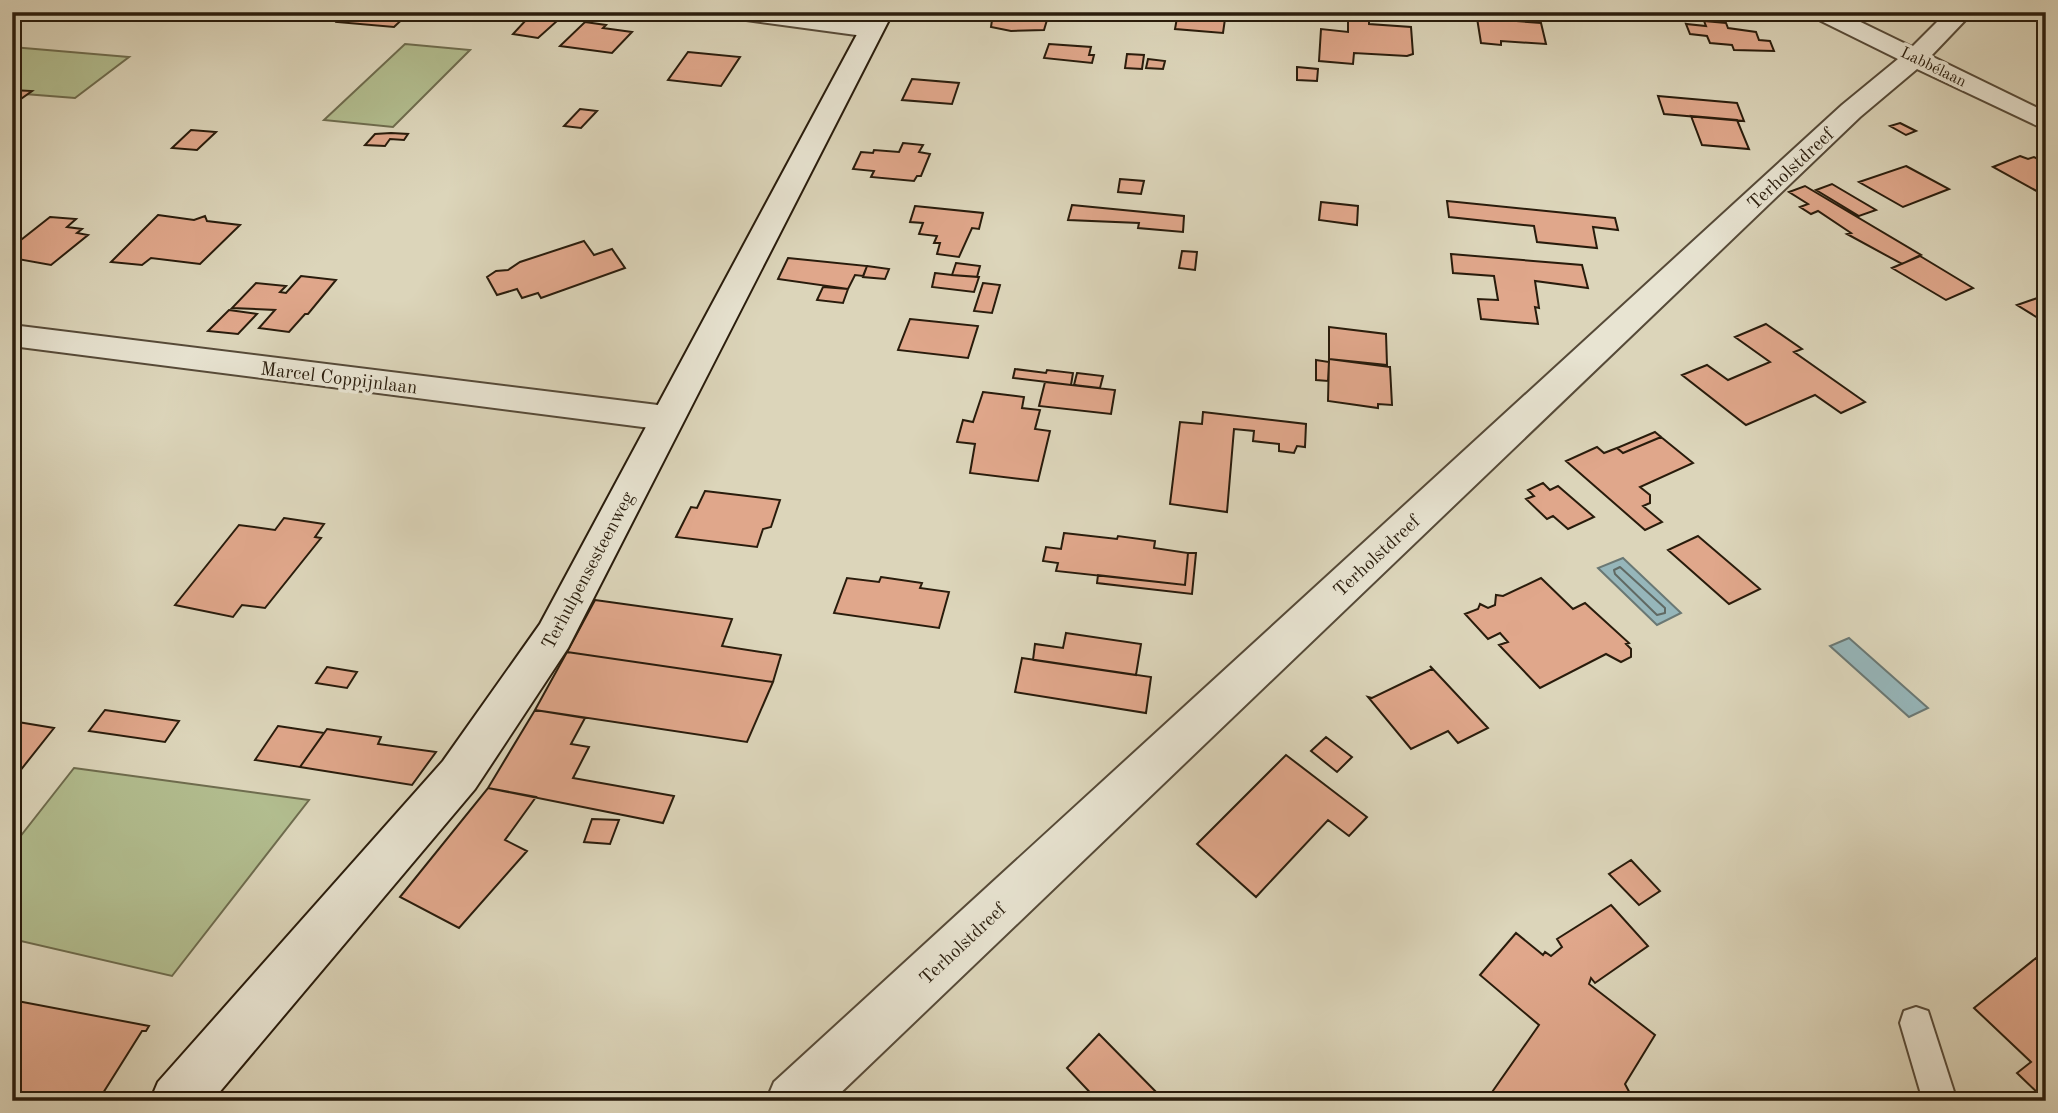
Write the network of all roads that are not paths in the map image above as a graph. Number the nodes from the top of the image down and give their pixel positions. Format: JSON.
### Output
{"nodes":[{"id":1,"x":739,"y":12,"type":"edge"},
{"id":2,"x":1821,"y":12,"type":"edge"},
{"id":3,"x":1961,"y":12,"type":"edge"},
{"id":4,"x":876,"y":21,"type":"edge"},
{"id":5,"x":1916,"y":57,"type":"junction"},
{"id":6,"x":2046,"y":122,"type":"edge"},
{"id":7,"x":12,"y":335,"type":"edge"},
{"id":8,"x":666,"y":418,"type":"junction"},
{"id":9,"x":1916,"y":1023,"type":"dead end"},
{"id":10,"x":177,"y":1101,"type":"edge"},
{"id":11,"x":793,"y":1101,"type":"edge"},
{"id":12,"x":1940,"y":1101,"type":"edge"}],
"edges":[{"from":1,"to":4,"type":"street"},
{"from":2,"to":5,"type":"street","name":"Labbélaan"},
{"from":3,"to":5,"type":"street","name":"Terholstdreef"},
{"from":4,"to":8,"type":"street","name":"Terhulpensesteenweg"},
{"from":5,"to":6,"type":"street","name":"Labbélaan"},
{"from":5,"to":11,"type":"street","name":"Terholstdreef"},
{"from":7,"to":8,"type":"street","name":"Marcel Coppijnlaan"},
{"from":8,"to":10,"type":"street","name":"Terhulpensesteenweg"},
{"from":9,"to":12,"type":"lane"}]}
